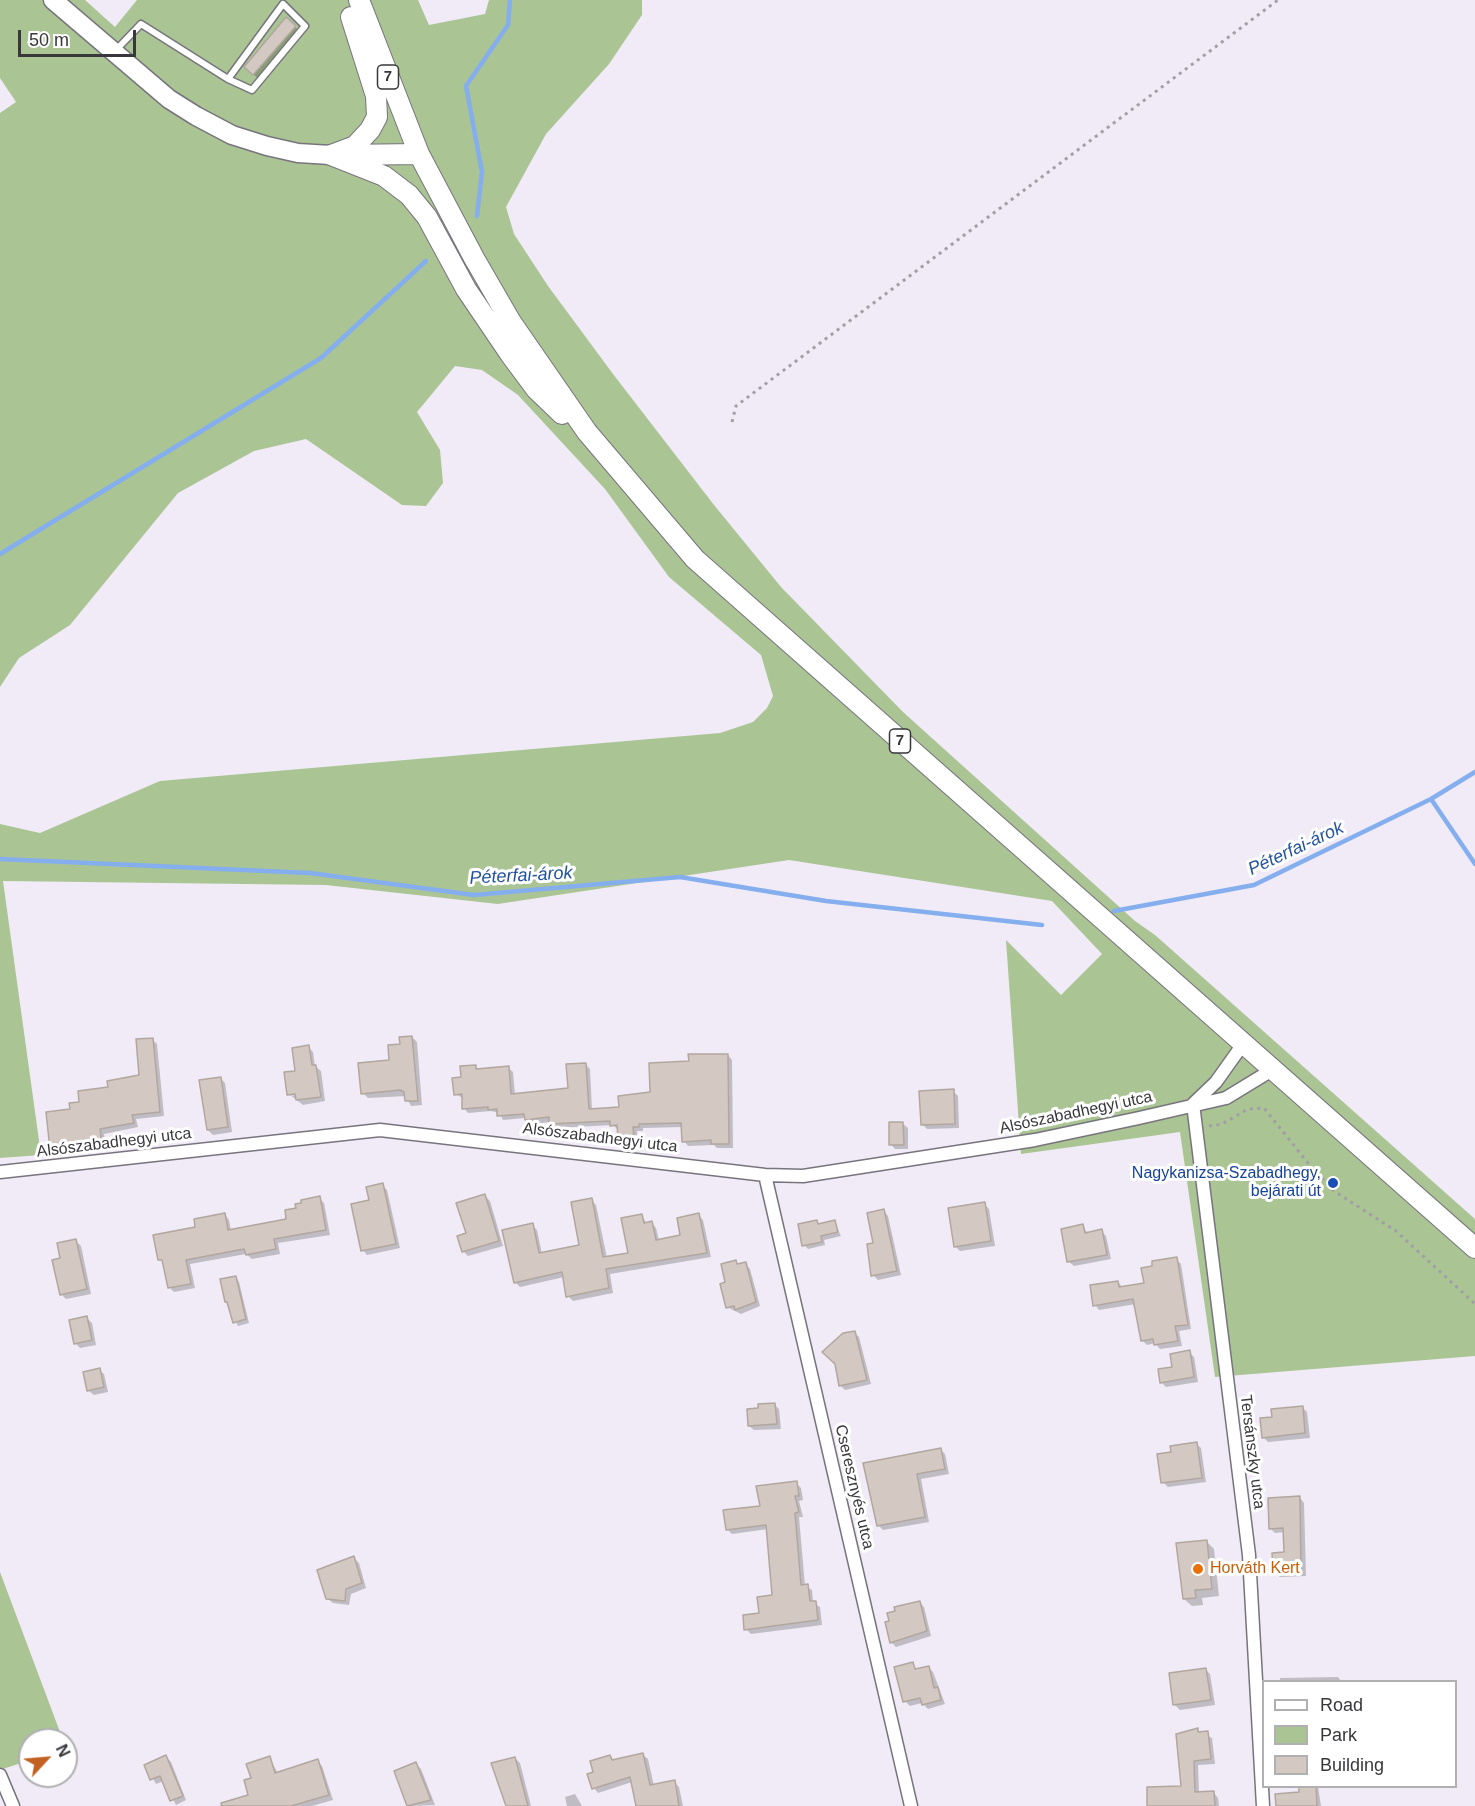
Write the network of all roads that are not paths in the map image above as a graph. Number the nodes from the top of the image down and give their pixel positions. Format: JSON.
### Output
{"nodes":[{"id":1,"x":53,"y":0,"type":"edge"},
{"id":2,"x":346,"y":0,"type":"edge"},
{"id":3,"x":359,"y":0,"type":"edge"},
{"id":4,"x":114,"y":53,"type":"junction"},
{"id":5,"x":228,"y":80,"type":"junction"},
{"id":6,"x":419,"y":154,"type":"junction"},
{"id":7,"x":331,"y":155,"type":"junction"},
{"id":8,"x":587,"y":432,"type":"junction"},
{"id":9,"x":1243,"y":1044,"type":"junction"},
{"id":10,"x":1272,"y":1070,"type":"junction"},
{"id":11,"x":1193,"y":1104,"type":"junction"},
{"id":12,"x":0,"y":1172,"type":"edge"},
{"id":13,"x":765,"y":1175,"type":"junction"},
{"id":14,"x":1475,"y":1248,"type":"edge"},
{"id":15,"x":0,"y":1775,"type":"edge"},
{"id":16,"x":13,"y":1806,"type":"edge"},
{"id":17,"x":911,"y":1806,"type":"edge"},
{"id":18,"x":1263,"y":1806,"type":"edge"}],
"edges":[{"from":1,"to":4,"type":"street"},
{"from":2,"to":7,"type":"main road"},
{"from":3,"to":6,"type":"main road","number":"7"},
{"from":4,"to":5,"type":"lane"},
{"from":4,"to":7,"type":"street"},
{"from":5,"to":5,"type":"lane"},
{"from":6,"to":7,"type":"main road"},
{"from":6,"to":8,"type":"main road","number":"7"},
{"from":7,"to":8,"type":"main road"},
{"from":8,"to":9,"type":"main road","number":"7"},
{"from":9,"to":10,"type":"main road","number":"7"},
{"from":9,"to":11,"type":"street"},
{"from":10,"to":11,"type":"street","name":"Alsószabadhegyi utca"},
{"from":10,"to":14,"type":"main road","number":"7"},
{"from":11,"to":13,"type":"street","name":"Alsószabadhegyi utca"},
{"from":11,"to":18,"type":"street","name":"Tersánszky utca"},
{"from":12,"to":13,"type":"street","name":"Alsószabadhegyi utca"},
{"from":13,"to":17,"type":"street","name":"Cseresznyés utca"},
{"from":15,"to":16,"type":"street"}]}
